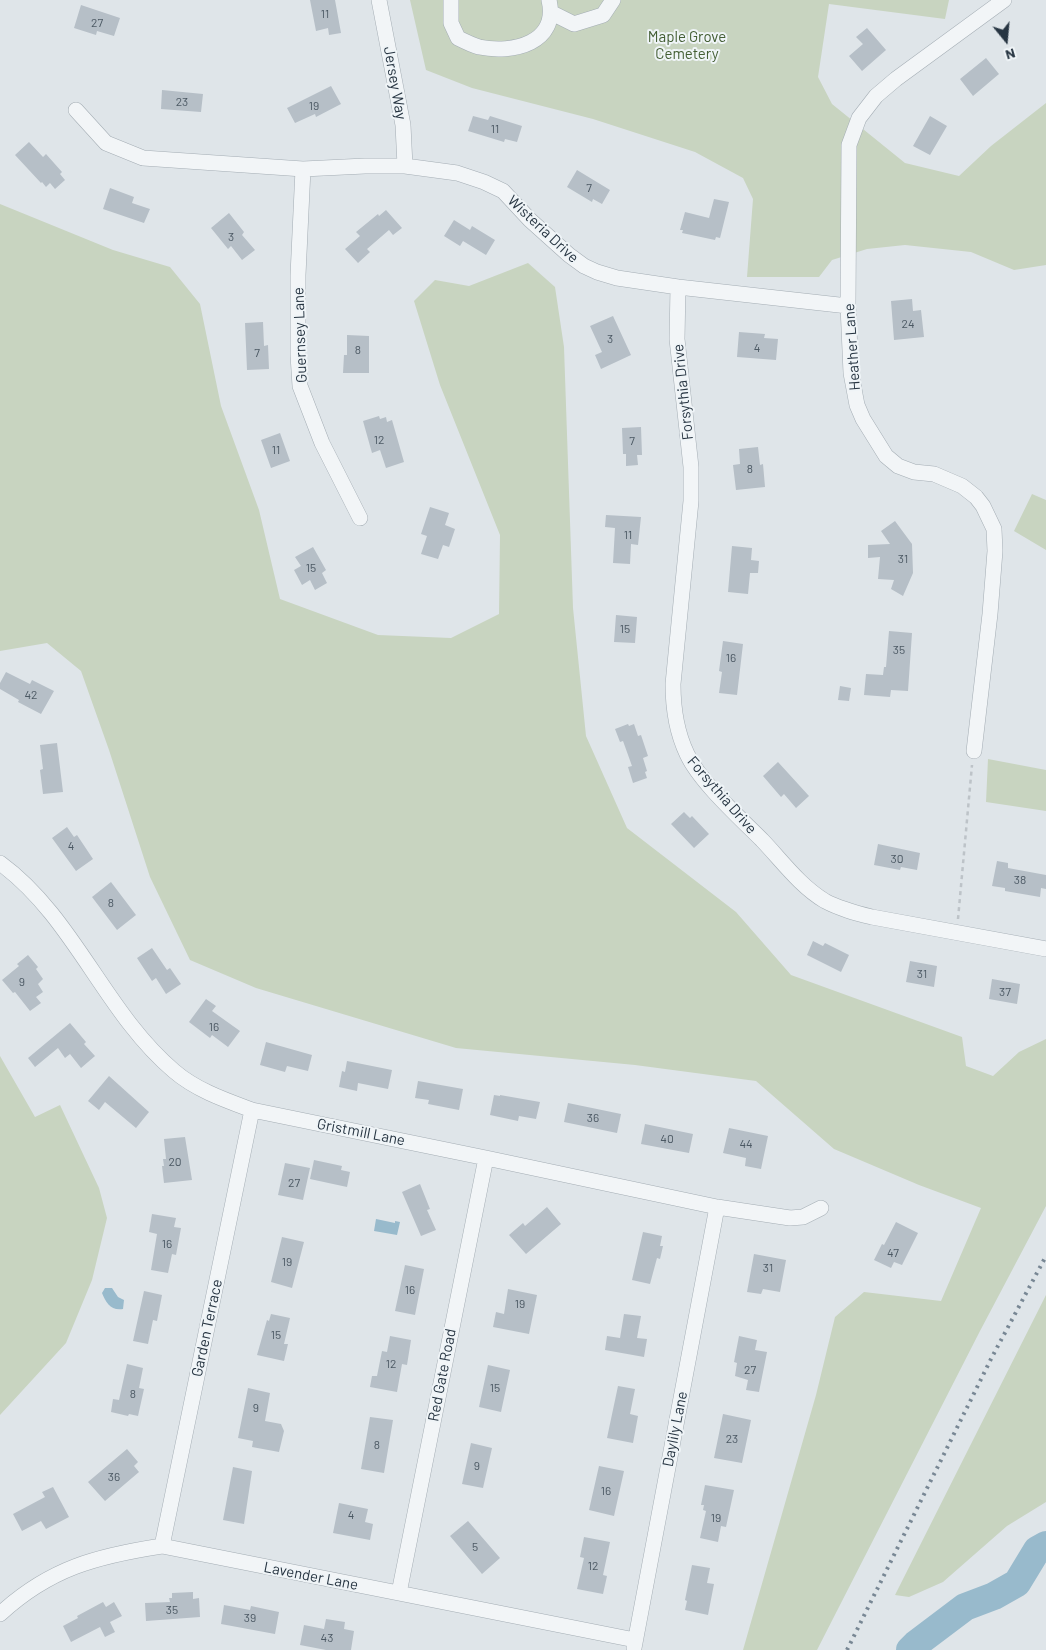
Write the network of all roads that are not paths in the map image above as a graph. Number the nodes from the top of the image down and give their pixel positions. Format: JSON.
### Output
{"nodes":[{"id":1,"x":379,"y":0,"type":"edge"},
{"id":2,"x":451,"y":0,"type":"edge"},
{"id":3,"x":614,"y":0,"type":"edge"},
{"id":4,"x":1004,"y":0,"type":"edge"},
{"id":5,"x":550,"y":6,"type":"edge"},
{"id":6,"x":76,"y":110,"type":"dead end"},
{"id":7,"x":405,"y":166,"type":"junction"},
{"id":8,"x":303,"y":169,"type":"junction"},
{"id":9,"x":678,"y":288,"type":"junction"},
{"id":10,"x":848,"y":306,"type":"junction"},
{"id":11,"x":360,"y":518,"type":"dead end"},
{"id":12,"x":974,"y":751,"type":"road end"},
{"id":13,"x":0,"y":862,"type":"edge"},
{"id":14,"x":1046,"y":949,"type":"edge"},
{"id":15,"x":252,"y":1110,"type":"junction"},
{"id":16,"x":486,"y":1158,"type":"junction"},
{"id":17,"x":717,"y":1207,"type":"junction"},
{"id":18,"x":821,"y":1208,"type":"dead end"},
{"id":19,"x":162,"y":1546,"type":"junction"},
{"id":20,"x":398,"y":1593,"type":"junction"},
{"id":21,"x":0,"y":1614,"type":"edge"},
{"id":22,"x":634,"y":1645,"type":"edge"}],
"edges":[{"from":1,"to":7,"type":"street","name":"Jersey Way"},
{"from":2,"to":5,"type":"street"},
{"from":3,"to":5,"type":"street"},
{"from":4,"to":10,"type":"street","name":"Heather Lane"},
{"from":6,"to":8,"type":"street","name":"Wisteria Drive"},
{"from":7,"to":8,"type":"street","name":"Wisteria Drive"},
{"from":7,"to":9,"type":"street","name":"Wisteria Drive"},
{"from":8,"to":11,"type":"street","name":"Guernsey Lane"},
{"from":9,"to":10,"type":"street","name":"Wisteria Drive"},
{"from":9,"to":14,"type":"street","name":"Forsythia Drive"},
{"from":10,"to":12,"type":"street","name":"Heather Lane"},
{"from":13,"to":15,"type":"street","name":"Gristmill Lane"},
{"from":15,"to":16,"type":"street","name":"Gristmill Lane"},
{"from":15,"to":19,"type":"street","name":"Garden Terrace"},
{"from":16,"to":17,"type":"street","name":"Gristmill Lane"},
{"from":16,"to":20,"type":"street","name":"Red Gate Road"},
{"from":17,"to":18,"type":"street","name":"Gristmill Lane"},
{"from":17,"to":22,"type":"street","name":"Daylily Lane"},
{"from":19,"to":20,"type":"street","name":"Lavender Lane"},
{"from":19,"to":21,"type":"street","name":"Lavender Lane"},
{"from":20,"to":22,"type":"street","name":"Lavender Lane"}]}
